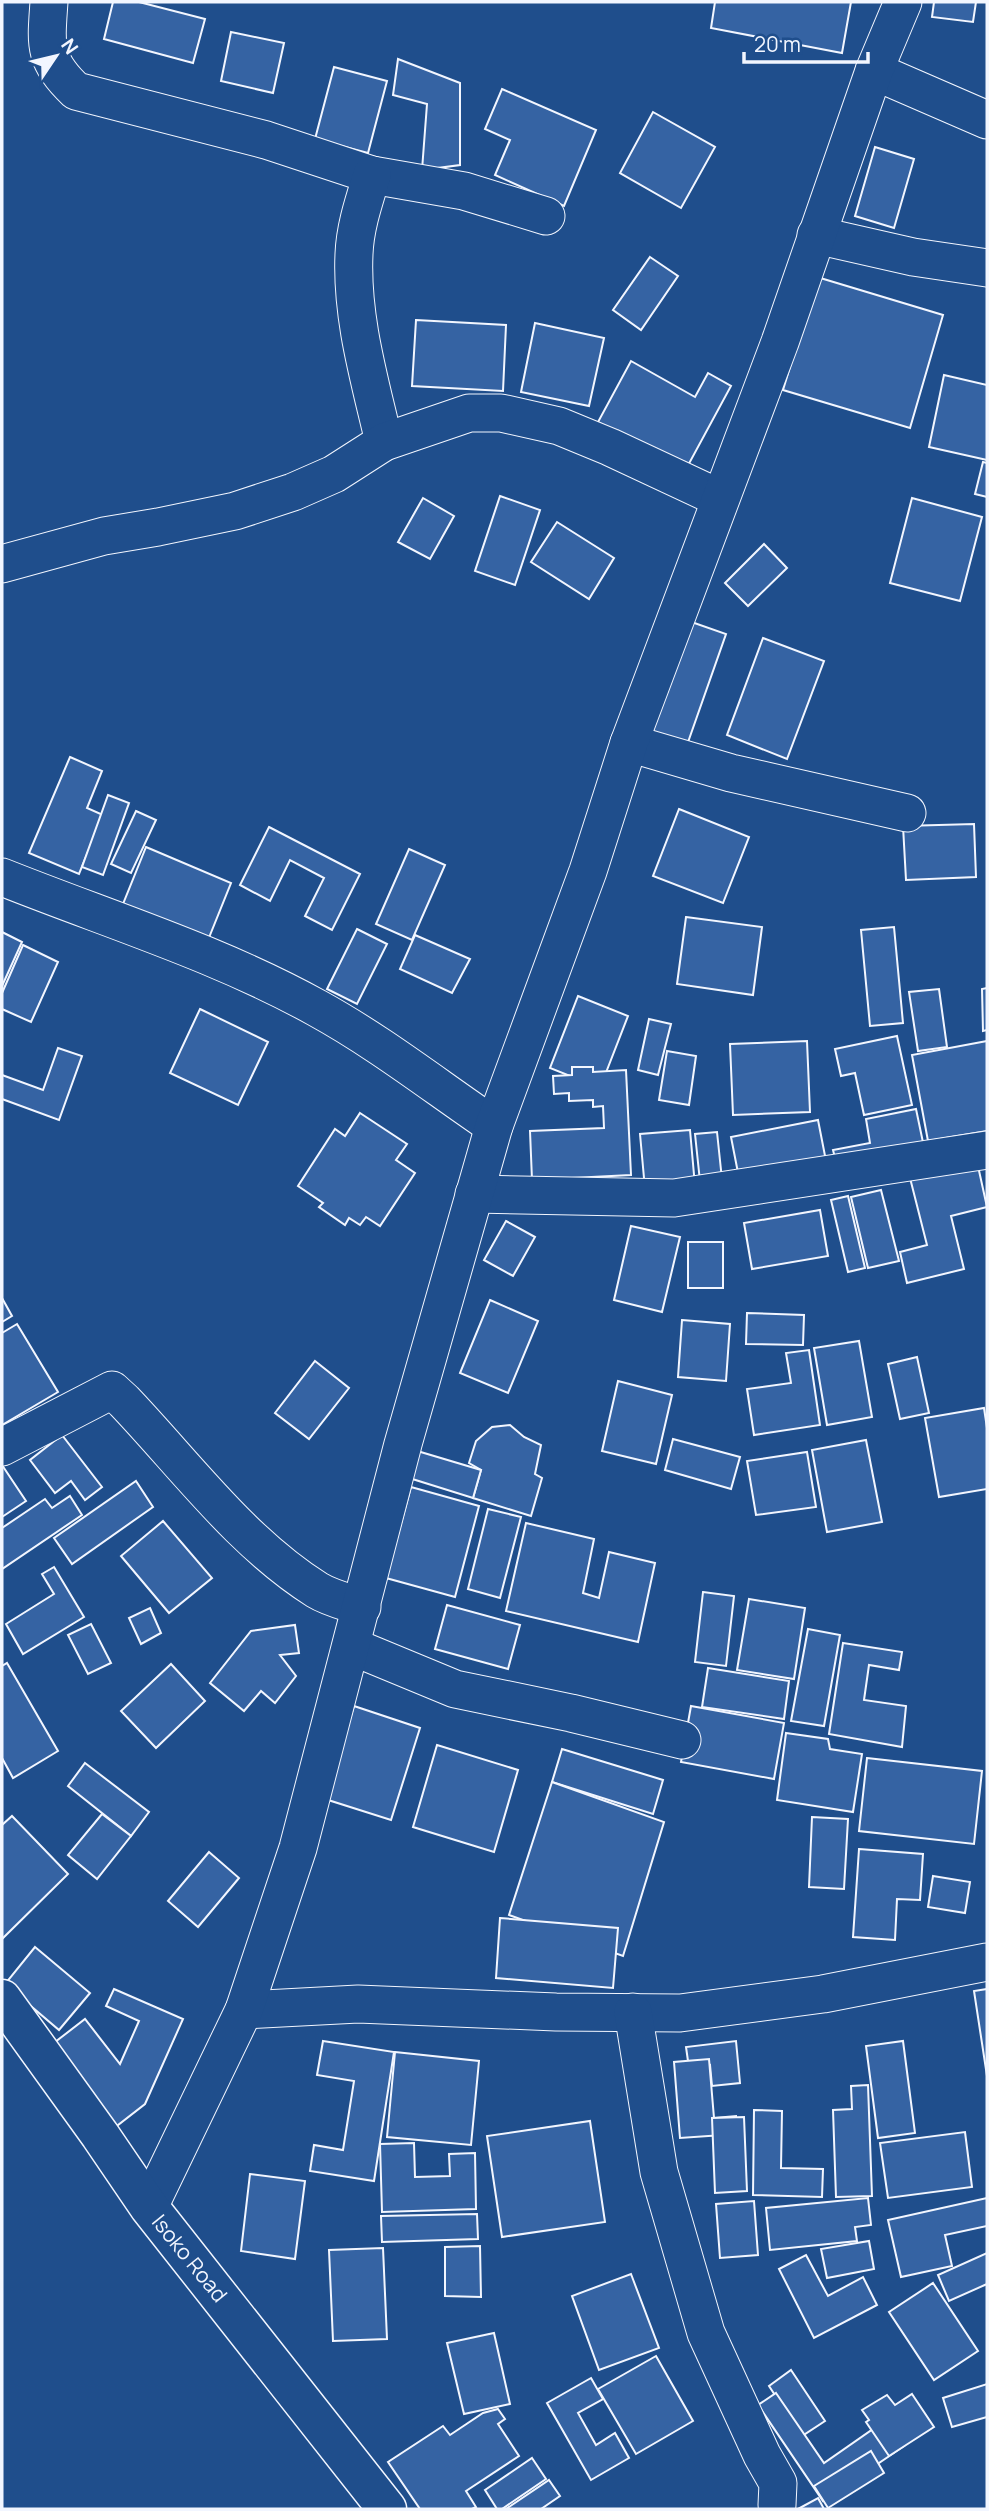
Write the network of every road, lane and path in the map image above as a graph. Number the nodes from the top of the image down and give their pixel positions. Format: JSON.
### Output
{"nodes":[{"id":1,"x":49,"y":2,"type":"edge"},
{"id":2,"x":903,"y":2,"type":"edge"},
{"id":3,"x":874,"y":71,"type":"junction"},
{"id":4,"x":987,"y":120,"type":"edge"},
{"id":5,"x":372,"y":175,"type":"junction"},
{"id":6,"x":546,"y":216,"type":"dead end"},
{"id":7,"x":816,"y":235,"type":"junction"},
{"id":8,"x":987,"y":268,"type":"edge"},
{"id":9,"x":384,"y":442,"type":"junction"},
{"id":10,"x":719,"y":498,"type":"junction"},
{"id":11,"x":2,"y":564,"type":"edge"},
{"id":12,"x":629,"y":743,"type":"junction"},
{"id":13,"x":907,"y":813,"type":"dead end"},
{"id":14,"x":2,"y":877,"type":"edge"},
{"id":15,"x":494,"y":1126,"type":"junction"},
{"id":16,"x":987,"y":1150,"type":"edge"},
{"id":17,"x":474,"y":1194,"type":"junction"},
{"id":18,"x":2,"y":1447,"type":"edge"},
{"id":19,"x":362,"y":1607,"type":"junction"},
{"id":20,"x":351,"y":1646,"type":"junction"},
{"id":21,"x":682,"y":1740,"type":"dead end"},
{"id":22,"x":987,"y":1962,"type":"edge"},
{"id":23,"x":2,"y":1999,"type":"edge"},
{"id":24,"x":244,"y":2010,"type":"junction"},
{"id":25,"x":633,"y":2012,"type":"junction"},
{"id":26,"x":149,"y":2207,"type":"junction"},
{"id":27,"x":777,"y":2505,"type":"dead end"},
{"id":28,"x":387,"y":2509,"type":"edge"}],
"edges":[{"from":1,"to":5,"type":"street"},
{"from":2,"to":3,"type":"street"},
{"from":3,"to":4,"type":"street"},
{"from":3,"to":7,"type":"street"},
{"from":5,"to":6,"type":"street"},
{"from":5,"to":9,"type":"street"},
{"from":7,"to":8,"type":"street"},
{"from":7,"to":10,"type":"street"},
{"from":9,"to":10,"type":"street"},
{"from":9,"to":11,"type":"street"},
{"from":10,"to":12,"type":"street"},
{"from":12,"to":13,"type":"street"},
{"from":12,"to":15,"type":"street"},
{"from":14,"to":15,"type":"street"},
{"from":15,"to":17,"type":"street"},
{"from":16,"to":17,"type":"street"},
{"from":17,"to":19,"type":"street"},
{"from":18,"to":19,"type":"street"},
{"from":19,"to":20,"type":"street"},
{"from":20,"to":21,"type":"street"},
{"from":20,"to":24,"type":"street"},
{"from":22,"to":25,"type":"street"},
{"from":23,"to":26,"type":"street","name":"Isoko Road"},
{"from":24,"to":25,"type":"street"},
{"from":24,"to":26,"type":"street"},
{"from":25,"to":27,"type":"street"},
{"from":26,"to":28,"type":"street","name":"Isoko Road"}]}
